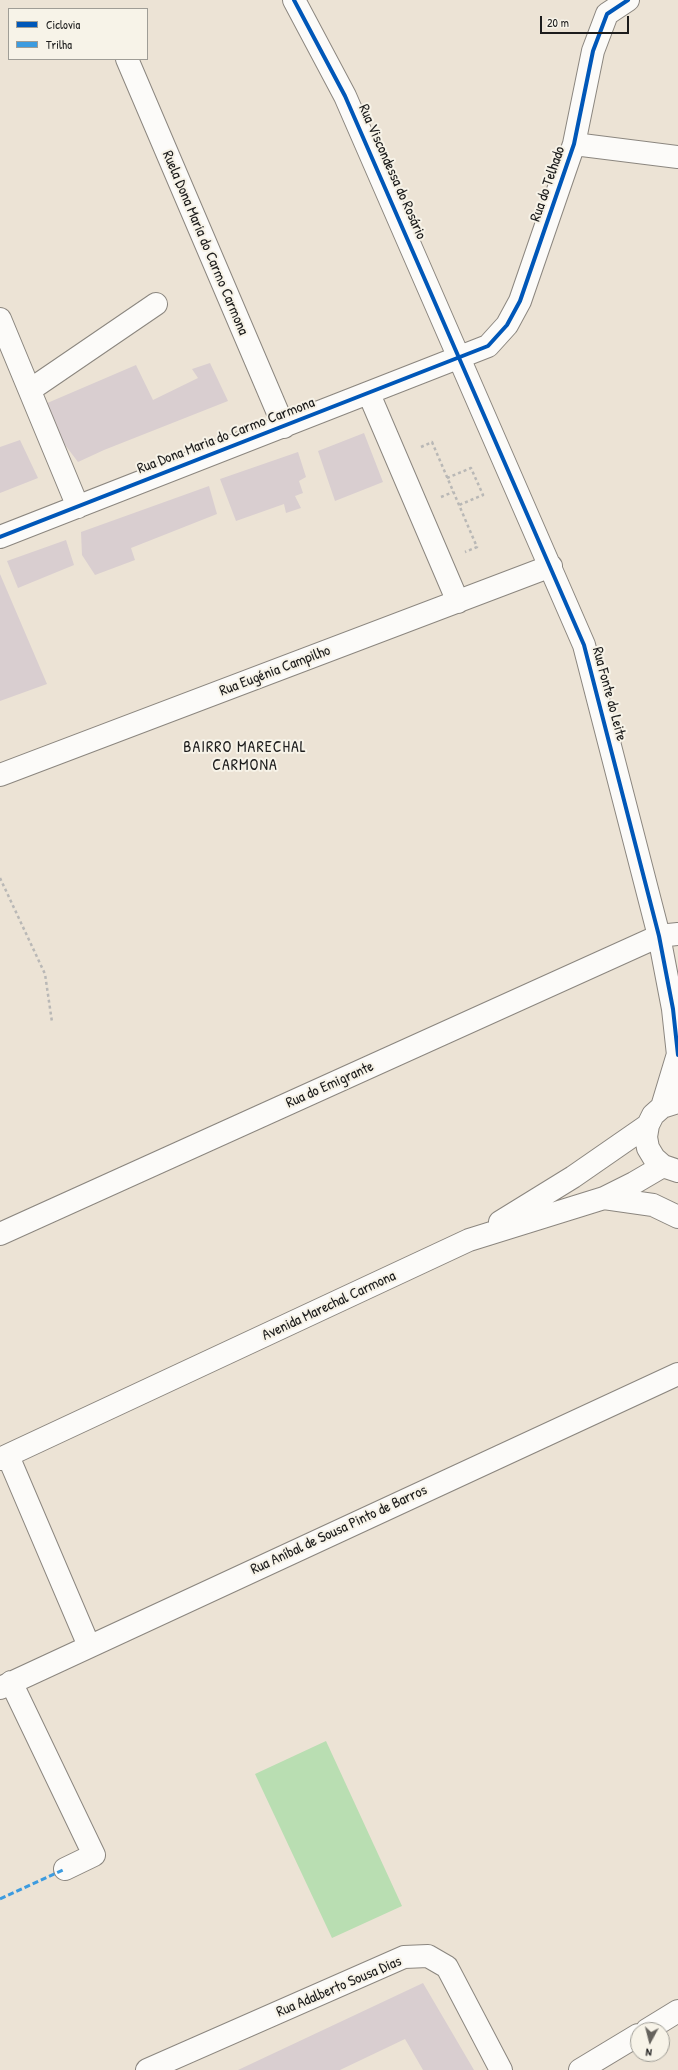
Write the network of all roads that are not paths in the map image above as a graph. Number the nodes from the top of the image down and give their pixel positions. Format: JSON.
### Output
{"nodes":[{"id":1,"x":294,"y":0,"type":"edge"},
{"id":2,"x":628,"y":0,"type":"edge"},
{"id":3,"x":126,"y":60,"type":"edge"},
{"id":4,"x":574,"y":144,"type":"junction"},
{"id":5,"x":678,"y":157,"type":"edge"},
{"id":6,"x":156,"y":304,"type":"dead end"},
{"id":7,"x":0,"y":319,"type":"edge"},
{"id":8,"x":460,"y":358,"type":"junction"},
{"id":9,"x":30,"y":390,"type":"junction"},
{"id":10,"x":369,"y":394,"type":"junction"},
{"id":11,"x":284,"y":426,"type":"junction"},
{"id":12,"x":78,"y":507,"type":"junction"},
{"id":13,"x":0,"y":537,"type":"edge"},
{"id":14,"x":551,"y":566,"type":"junction"},
{"id":15,"x":458,"y":602,"type":"junction"},
{"id":16,"x":0,"y":775,"type":"edge"},
{"id":17,"x":669,"y":935,"type":"edge"},
{"id":18,"x":678,"y":1055,"type":"edge"},
{"id":19,"x":670,"y":1104,"type":"edge"},
{"id":20,"x":648,"y":1125,"type":"junction"},
{"id":21,"x":673,"y":1173,"type":"edge"},
{"id":22,"x":604,"y":1198,"type":"junction"},
{"id":23,"x":678,"y":1217,"type":"edge"},
{"id":24,"x":0,"y":1234,"type":"edge"},
{"id":25,"x":470,"y":1240,"type":"junction"},
{"id":26,"x":678,"y":1374,"type":"edge"},
{"id":27,"x":4,"y":1457,"type":"edge"},
{"id":28,"x":89,"y":1646,"type":"junction"},
{"id":29,"x":6,"y":1685,"type":"edge"},
{"id":30,"x":65,"y":1869,"type":"dead end"},
{"id":31,"x":678,"y":2011,"type":"edge"},
{"id":32,"x":660,"y":2022,"type":"edge"},
{"id":33,"x":630,"y":2040,"type":"edge"},
{"id":34,"x":147,"y":2070,"type":"edge"},
{"id":35,"x":501,"y":2070,"type":"edge"},
{"id":36,"x":580,"y":2070,"type":"edge"}],
"edges":[{"from":1,"to":8,"type":"street","name":"Rua Viscondessa do Rosário"},
{"from":2,"to":4,"type":"street","name":"Rua do Telhado"},
{"from":3,"to":11,"type":"street","name":"Ruela Dona Maria do Carmo Carmona"},
{"from":4,"to":5,"type":"street"},
{"from":4,"to":8,"type":"street","name":"Rua do Telhado"},
{"from":6,"to":9,"type":"street"},
{"from":7,"to":9,"type":"street"},
{"from":8,"to":10,"type":"street","name":"Rua Dona Maria do Carmo Carmona"},
{"from":8,"to":14,"type":"street","name":"Rua Fonte do Leite"},
{"from":9,"to":12,"type":"street"},
{"from":10,"to":11,"type":"street","name":"Rua Dona Maria do Carmo Carmona"},
{"from":10,"to":15,"type":"street"},
{"from":11,"to":12,"type":"street","name":"Rua Dona Maria do Carmo Carmona"},
{"from":12,"to":13,"type":"street","name":"Rua Dona Maria do Carmo Carmona"},
{"from":14,"to":15,"type":"street","name":"Rua Eugénia Campilho"},
{"from":14,"to":17,"type":"street","name":"Rua Fonte do Leite"},
{"from":15,"to":16,"type":"street","name":"Rua Eugénia Campilho"},
{"from":17,"to":18,"type":"street","name":"Rua Fonte do Leite"},
{"from":17,"to":24,"type":"street","name":"Rua do Emigrante"},
{"from":18,"to":19,"type":"street"},
{"from":19,"to":20,"type":"street"},
{"from":20,"to":21,"type":"street"},
{"from":20,"to":25,"type":"street"},
{"from":21,"to":22,"type":"street","name":"Avenida Marechal Carmona"},
{"from":22,"to":23,"type":"street"},
{"from":22,"to":25,"type":"street","name":"Avenida Marechal Carmona"},
{"from":25,"to":27,"type":"street","name":"Avenida Marechal Carmona"},
{"from":26,"to":28,"type":"street","name":"Rua Aníbal de Sousa Pinto de Barros"},
{"from":27,"to":28,"type":"street"},
{"from":28,"to":29,"type":"street","name":"Rua Aníbal de Sousa Pinto de Barros"},
{"from":29,"to":30,"type":"street"},
{"from":31,"to":32,"type":"street"},
{"from":33,"to":36,"type":"street"},
{"from":34,"to":35,"type":"street","name":"Rua Adalberto Sousa Dias"}]}
